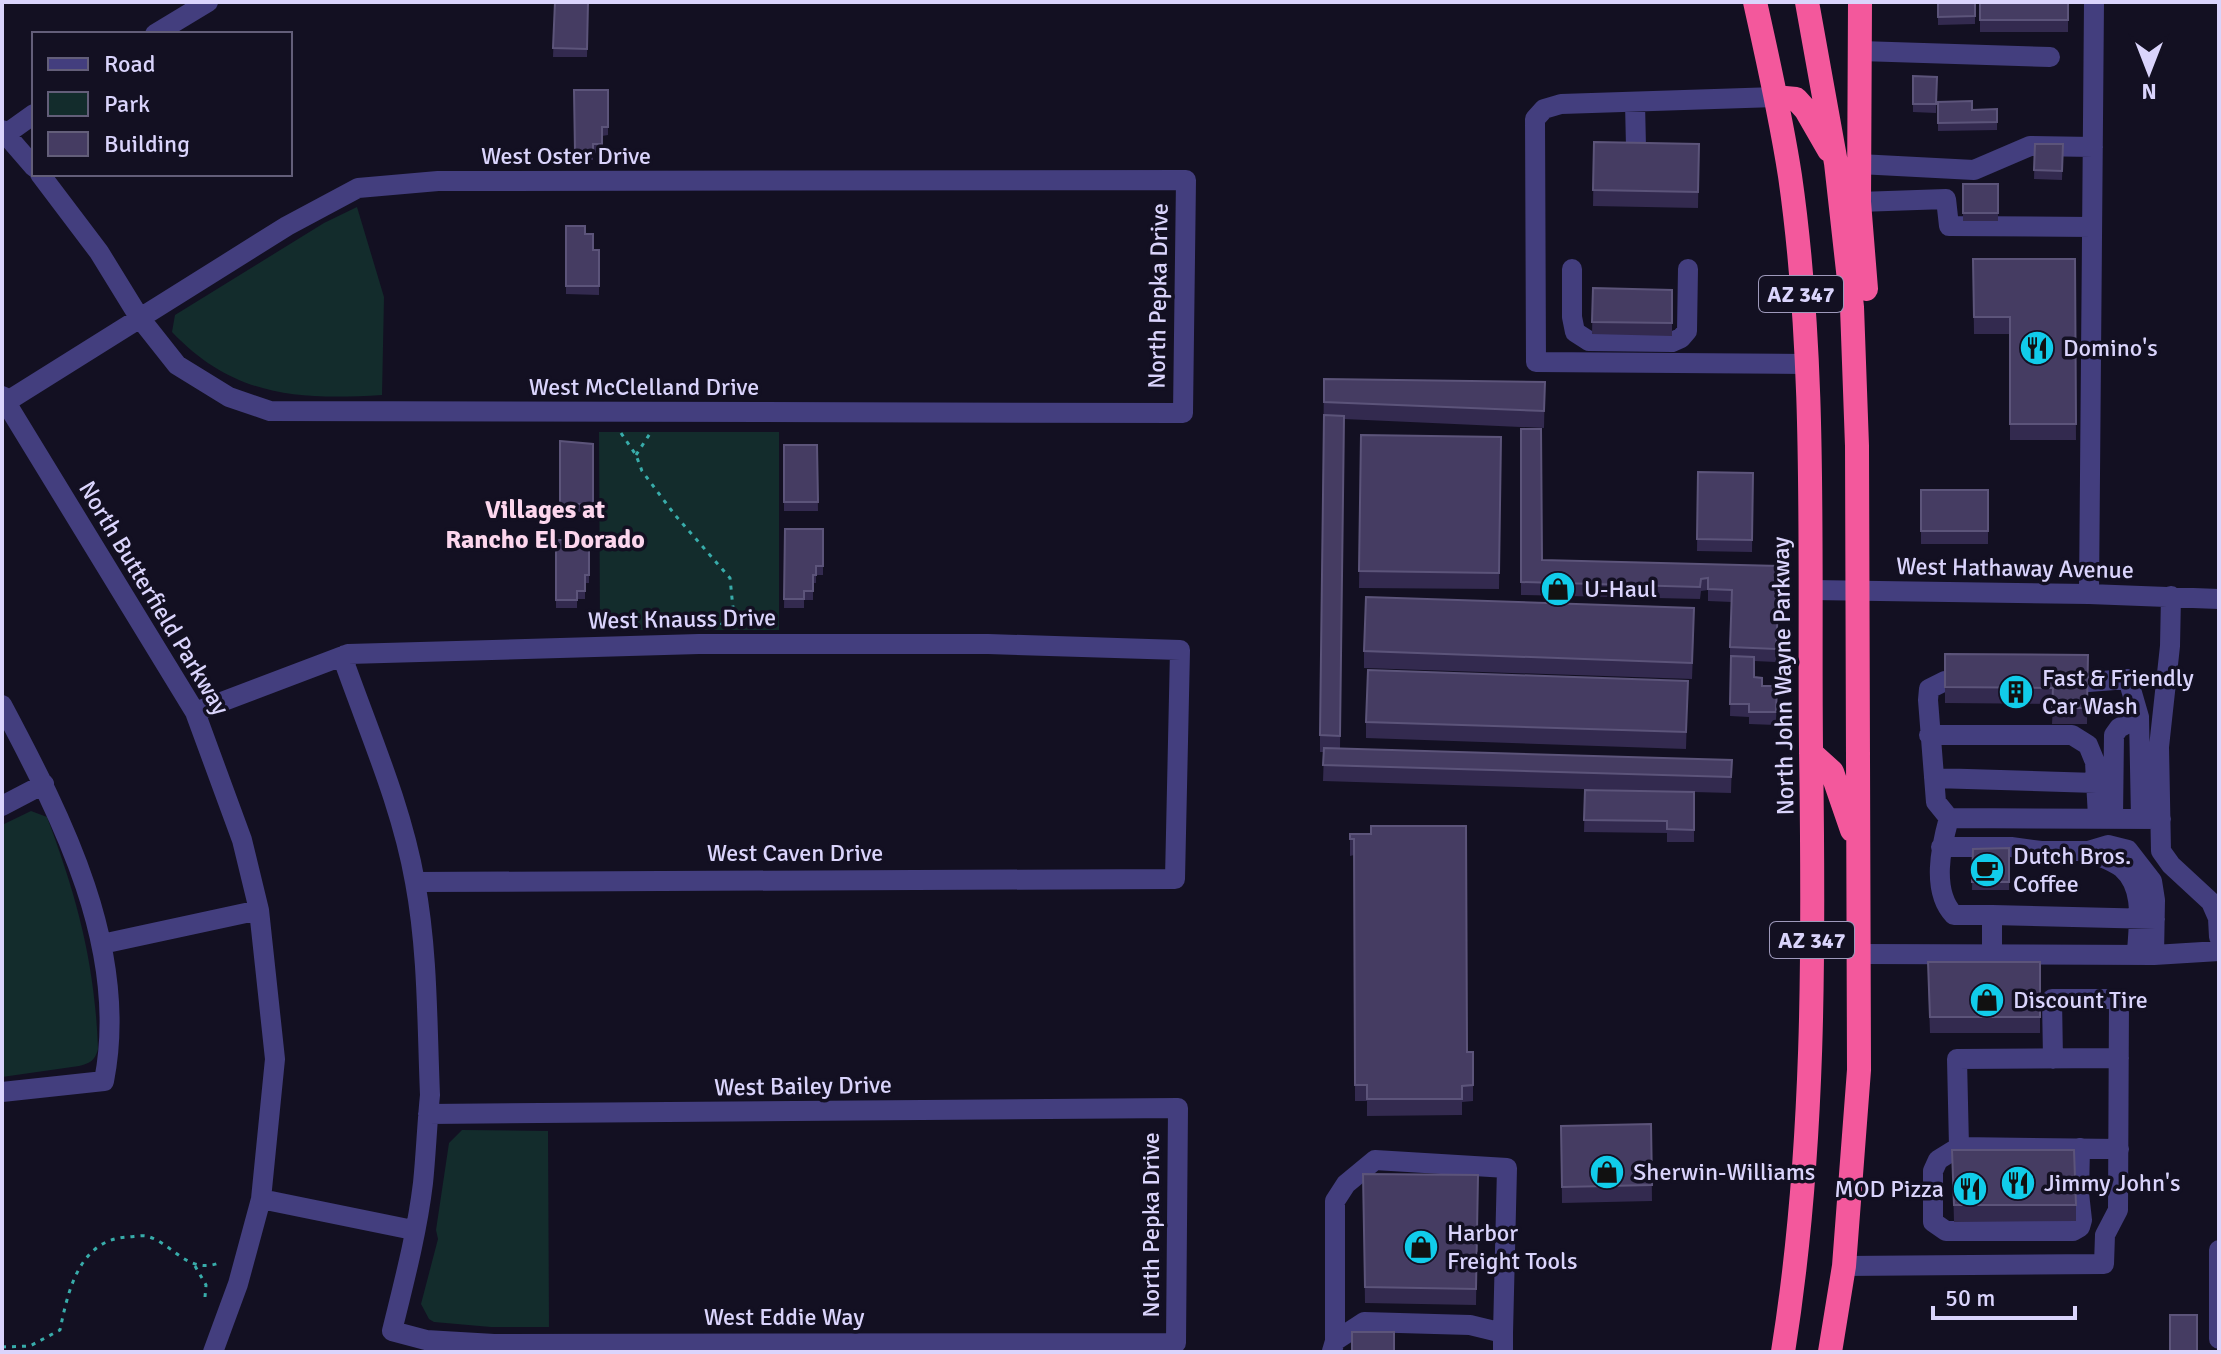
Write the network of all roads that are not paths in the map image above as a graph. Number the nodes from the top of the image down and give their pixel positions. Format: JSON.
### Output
{"nodes":[{"id":1,"x":208,"y":2,"type":"edge"},
{"id":2,"x":1755,"y":2,"type":"edge"},
{"id":3,"x":1807,"y":2,"type":"edge"},
{"id":4,"x":1860,"y":2,"type":"edge"},
{"id":5,"x":2094,"y":2,"type":"edge"},
{"id":6,"x":158,"y":32,"type":"edge"},
{"id":7,"x":1860,"y":51,"type":"junction"},
{"id":8,"x":2050,"y":57,"type":"dead end"},
{"id":9,"x":1776,"y":97,"type":"junction"},
{"id":10,"x":1635,"y":103,"type":"junction"},
{"id":11,"x":32,"y":115,"type":"edge"},
{"id":12,"x":4,"y":132,"type":"edge"},
{"id":13,"x":1636,"y":147,"type":"edge"},
{"id":14,"x":2093,"y":147,"type":"junction"},
{"id":15,"x":1848,"y":163,"type":"junction"},
{"id":16,"x":32,"y":165,"type":"edge"},
{"id":17,"x":42,"y":176,"type":"edge"},
{"id":18,"x":1186,"y":180,"type":"joint"},
{"id":19,"x":1859,"y":202,"type":"junction"},
{"id":20,"x":2092,"y":227,"type":"junction"},
{"id":21,"x":1572,"y":269,"type":"dead end"},
{"id":22,"x":1688,"y":269,"type":"dead end"},
{"id":23,"x":139,"y":317,"type":"junction"},
{"id":24,"x":1806,"y":364,"type":"junction"},
{"id":25,"x":4,"y":399,"type":"edge"},
{"id":26,"x":1183,"y":413,"type":"joint"},
{"id":27,"x":1858,"y":478,"type":"junction"},
{"id":28,"x":1811,"y":590,"type":"junction"},
{"id":29,"x":1859,"y":591,"type":"junction"},
{"id":30,"x":2089,"y":594,"type":"junction"},
{"id":31,"x":2171,"y":596,"type":"junction"},
{"id":32,"x":2219,"y":599,"type":"edge"},
{"id":33,"x":345,"y":655,"type":"junction"},
{"id":34,"x":1945,"y":681,"type":"edge"},
{"id":35,"x":2088,"y":682,"type":"edge"},
{"id":36,"x":2,"y":705,"type":"edge"},
{"id":37,"x":195,"y":712,"type":"junction"},
{"id":38,"x":2139,"y":717,"type":"junction"},
{"id":39,"x":1929,"y":735,"type":"junction"},
{"id":40,"x":1811,"y":753,"type":"junction"},
{"id":41,"x":1934,"y":778,"type":"junction"},
{"id":42,"x":2096,"y":783,"type":"junction"},
{"id":43,"x":44,"y":784,"type":"junction"},
{"id":44,"x":2,"y":806,"type":"edge"},
{"id":45,"x":1949,"y":818,"type":"junction"},
{"id":46,"x":2128,"y":818,"type":"junction"},
{"id":47,"x":1941,"y":847,"type":"junction"},
{"id":48,"x":1860,"y":853,"type":"junction"},
{"id":49,"x":1175,"y":879,"type":"joint"},
{"id":50,"x":415,"y":882,"type":"junction"},
{"id":51,"x":259,"y":910,"type":"junction"},
{"id":52,"x":1992,"y":915,"type":"junction"},
{"id":53,"x":2147,"y":919,"type":"junction"},
{"id":54,"x":2219,"y":937,"type":"edge"},
{"id":55,"x":102,"y":944,"type":"junction"},
{"id":56,"x":2219,"y":951,"type":"edge"},
{"id":57,"x":1859,"y":954,"type":"junction"},
{"id":58,"x":1992,"y":954,"type":"junction"},
{"id":59,"x":2146,"y":954,"type":"junction"},
{"id":60,"x":2119,"y":1058,"type":"junction"},
{"id":61,"x":2053,"y":1059,"type":"junction"},
{"id":62,"x":2,"y":1092,"type":"edge"},
{"id":63,"x":1178,"y":1108,"type":"joint"},
{"id":64,"x":428,"y":1114,"type":"junction"},
{"id":65,"x":1959,"y":1147,"type":"junction"},
{"id":66,"x":2080,"y":1148,"type":"junction"},
{"id":67,"x":2119,"y":1149,"type":"junction"},
{"id":68,"x":261,"y":1199,"type":"junction"},
{"id":69,"x":413,"y":1230,"type":"junction"},
{"id":70,"x":2219,"y":1250,"type":"edge"},
{"id":71,"x":1844,"y":1266,"type":"junction"},
{"id":72,"x":2219,"y":1339,"type":"edge"},
{"id":73,"x":1503,"y":1342,"type":"edge"},
{"id":74,"x":1176,"y":1343,"type":"joint"},
{"id":75,"x":1334,"y":1346,"type":"edge"},
{"id":76,"x":213,"y":1352,"type":"edge"},
{"id":77,"x":1783,"y":1352,"type":"edge"},
{"id":78,"x":1830,"y":1352,"type":"edge"}],
"edges":[{"from":1,"to":6,"type":"street"},
{"from":2,"to":9,"type":"highway","name":"North John Wayne Parkway","number":"AZ 347"},
{"from":3,"to":15,"type":"highway","number":"AZ 347"},
{"from":4,"to":7,"type":"highway"},
{"from":5,"to":14,"type":"street"},
{"from":7,"to":8,"type":"street"},
{"from":7,"to":15,"type":"highway"},
{"from":9,"to":10,"type":"street"},
{"from":9,"to":15,"type":"highway"},
{"from":9,"to":24,"type":"highway","name":"North John Wayne Parkway","number":"AZ 347"},
{"from":10,"to":13,"type":"street"},
{"from":10,"to":24,"type":"street"},
{"from":11,"to":12,"type":"street"},
{"from":12,"to":16,"type":"street"},
{"from":14,"to":15,"type":"street"},
{"from":14,"to":20,"type":"street"},
{"from":15,"to":19,"type":"highway"},
{"from":15,"to":27,"type":"highway","number":"AZ 347"},
{"from":17,"to":23,"type":"street","name":"West McClelland Drive"},
{"from":18,"to":23,"type":"street","name":"West Oster Drive"},
{"from":18,"to":26,"type":"street","name":"North Pepka Drive"},
{"from":19,"to":20,"type":"street"},
{"from":19,"to":27,"type":"highway"},
{"from":20,"to":30,"type":"street"},
{"from":21,"to":22,"type":"street"},
{"from":23,"to":25,"type":"street","name":"West Oster Drive"},
{"from":23,"to":26,"type":"street","name":"West McClelland Drive"},
{"from":24,"to":28,"type":"highway","name":"North John Wayne Parkway","number":"AZ 347"},
{"from":25,"to":37,"type":"street","name":"North Butterfield Parkway"},
{"from":27,"to":29,"type":"highway","number":"AZ 347"},
{"from":28,"to":29,"type":"street","name":"West Hathaway Avenue"},
{"from":28,"to":40,"type":"highway","name":"North John Wayne Parkway","number":"AZ 347"},
{"from":29,"to":30,"type":"street","name":"West Hathaway Avenue"},
{"from":29,"to":48,"type":"highway","number":"AZ 347"},
{"from":30,"to":31,"type":"street","name":"West Hathaway Avenue"},
{"from":31,"to":32,"type":"street","name":"West Hathaway Avenue"},
{"from":31,"to":46,"type":"street"},
{"from":33,"to":37,"type":"street","name":"West Knauss Drive"},
{"from":33,"to":49,"type":"street","name":"West Knauss Drive"},
{"from":33,"to":50,"type":"street"},
{"from":34,"to":39,"type":"street"},
{"from":35,"to":38,"type":"street"},
{"from":36,"to":43,"type":"street"},
{"from":37,"to":51,"type":"street","name":"North Butterfield Parkway"},
{"from":38,"to":46,"type":"street"},
{"from":38,"to":46,"type":"street"},
{"from":39,"to":41,"type":"street"},
{"from":39,"to":42,"type":"street"},
{"from":40,"to":48,"type":"highway"},
{"from":40,"to":77,"type":"highway","name":"North John Wayne Parkway","number":"AZ 347"},
{"from":41,"to":42,"type":"street"},
{"from":41,"to":45,"type":"street"},
{"from":42,"to":46,"type":"street"},
{"from":43,"to":44,"type":"street"},
{"from":43,"to":55,"type":"street"},
{"from":45,"to":46,"type":"street"},
{"from":45,"to":47,"type":"street"},
{"from":46,"to":54,"type":"street"},
{"from":47,"to":52,"type":"street"},
{"from":47,"to":53,"type":"street"},
{"from":48,"to":57,"type":"highway","number":"AZ 347"},
{"from":49,"to":50,"type":"street","name":"West Caven Drive"},
{"from":50,"to":64,"type":"street"},
{"from":51,"to":55,"type":"street"},
{"from":51,"to":68,"type":"street","name":"North Butterfield Parkway"},
{"from":52,"to":53,"type":"street"},
{"from":52,"to":58,"type":"street"},
{"from":53,"to":59,"type":"street"},
{"from":55,"to":62,"type":"street"},
{"from":56,"to":59,"type":"street"},
{"from":57,"to":58,"type":"street"},
{"from":57,"to":71,"type":"highway","number":"AZ 347"},
{"from":58,"to":59,"type":"street"},
{"from":60,"to":61,"type":"street"},
{"from":60,"to":61,"type":"street"},
{"from":60,"to":67,"type":"street"},
{"from":61,"to":65,"type":"street"},
{"from":63,"to":64,"type":"street","name":"West Bailey Drive"},
{"from":63,"to":74,"type":"street","name":"North Pepka Drive"},
{"from":64,"to":69,"type":"street"},
{"from":65,"to":66,"type":"street"},
{"from":65,"to":66,"type":"street"},
{"from":66,"to":67,"type":"street"},
{"from":67,"to":71,"type":"street"},
{"from":68,"to":69,"type":"street"},
{"from":68,"to":76,"type":"street","name":"North Butterfield Parkway"},
{"from":69,"to":74,"type":"street","name":"West Eddie Way"},
{"from":70,"to":72,"type":"street"},
{"from":71,"to":78,"type":"highway","number":"AZ 347"},
{"from":73,"to":75,"type":"street"},
{"from":73,"to":75,"type":"street"}]}
